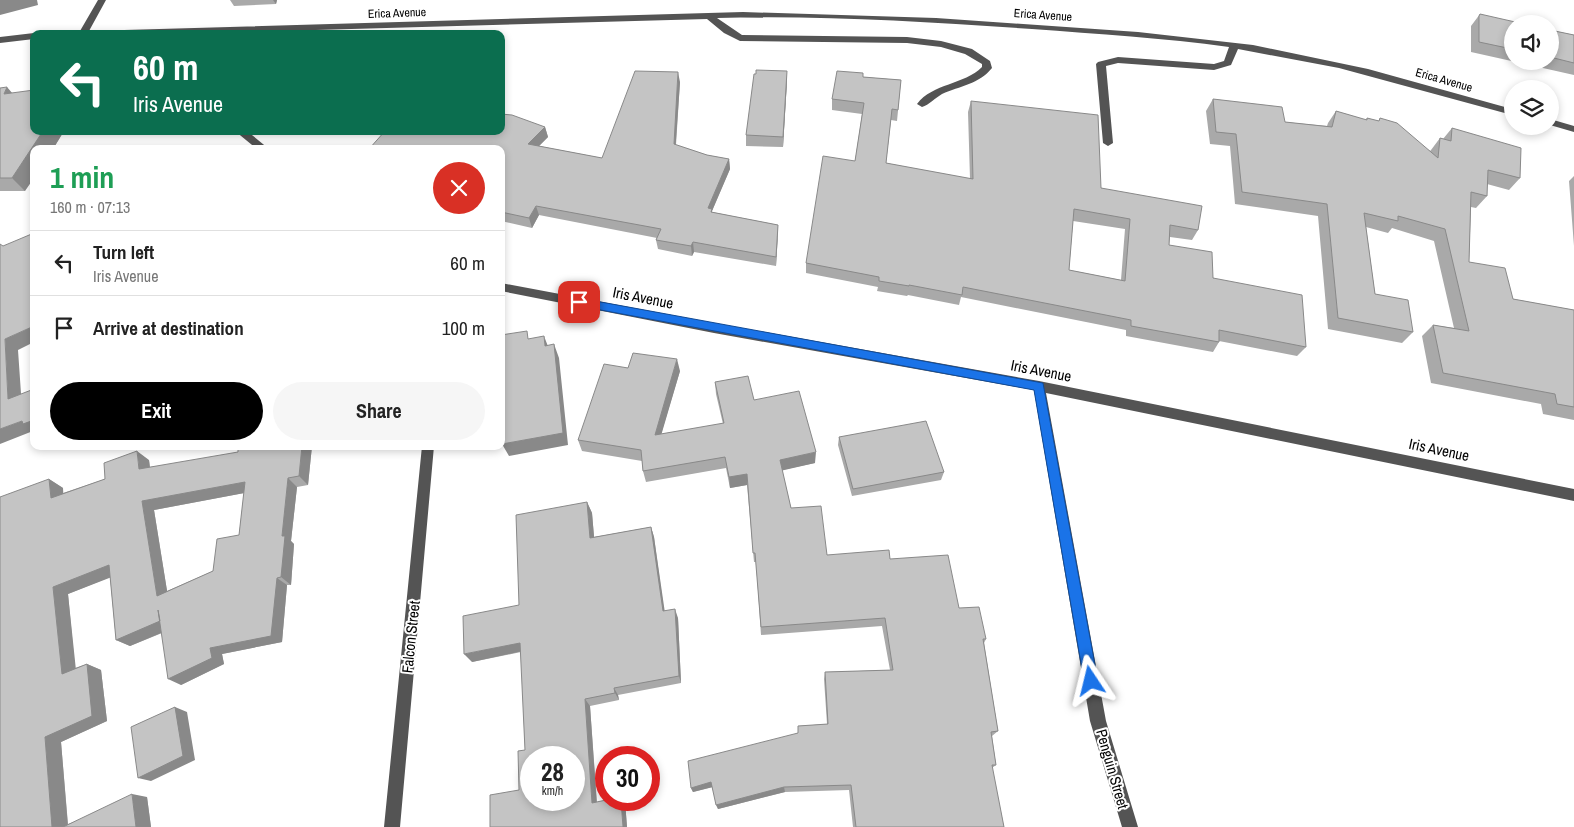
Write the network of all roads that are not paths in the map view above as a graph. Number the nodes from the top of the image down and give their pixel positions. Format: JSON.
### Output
{"nodes":[{"id":1,"x":102,"y":0,"type":"edge"},
{"id":2,"x":709,"y":16,"type":"junction"},
{"id":3,"x":86,"y":30,"type":"edge"},
{"id":4,"x":194,"y":30,"type":"edge"},
{"id":5,"x":30,"y":36,"type":"edge"},
{"id":6,"x":0,"y":40,"type":"edge"},
{"id":7,"x":1234,"y":46,"type":"junction"},
{"id":8,"x":922,"y":104,"type":"dead end"},
{"id":9,"x":1504,"y":110,"type":"edge"},
{"id":10,"x":1559,"y":125,"type":"edge"},
{"id":11,"x":1574,"y":129,"type":"edge"},
{"id":12,"x":245,"y":135,"type":"edge"},
{"id":13,"x":1108,"y":142,"type":"dead end"},
{"id":14,"x":259,"y":145,"type":"edge"},
{"id":15,"x":505,"y":288,"type":"edge"},
{"id":16,"x":1039,"y":386,"type":"junction"},
{"id":17,"x":428,"y":450,"type":"edge"},
{"id":18,"x":1574,"y":495,"type":"edge"},
{"id":19,"x":392,"y":827,"type":"edge"},
{"id":20,"x":1130,"y":827,"type":"edge"}],
"edges":[{"from":1,"to":3,"type":"street"},
{"from":2,"to":4,"type":"street","name":"Erica Avenue"},
{"from":2,"to":7,"type":"street","name":"Erica Avenue"},
{"from":2,"to":8,"type":"street"},
{"from":5,"to":6,"type":"street"},
{"from":7,"to":9,"type":"street","name":"Erica Avenue"},
{"from":7,"to":13,"type":"street"},
{"from":10,"to":11,"type":"street"},
{"from":12,"to":14,"type":"street"},
{"from":15,"to":16,"type":"street","name":"Iris Avenue"},
{"from":16,"to":18,"type":"street","name":"Iris Avenue"},
{"from":16,"to":20,"type":"street","name":"Penguin Street"},
{"from":17,"to":19,"type":"street","name":"Falcon Street"}]}
